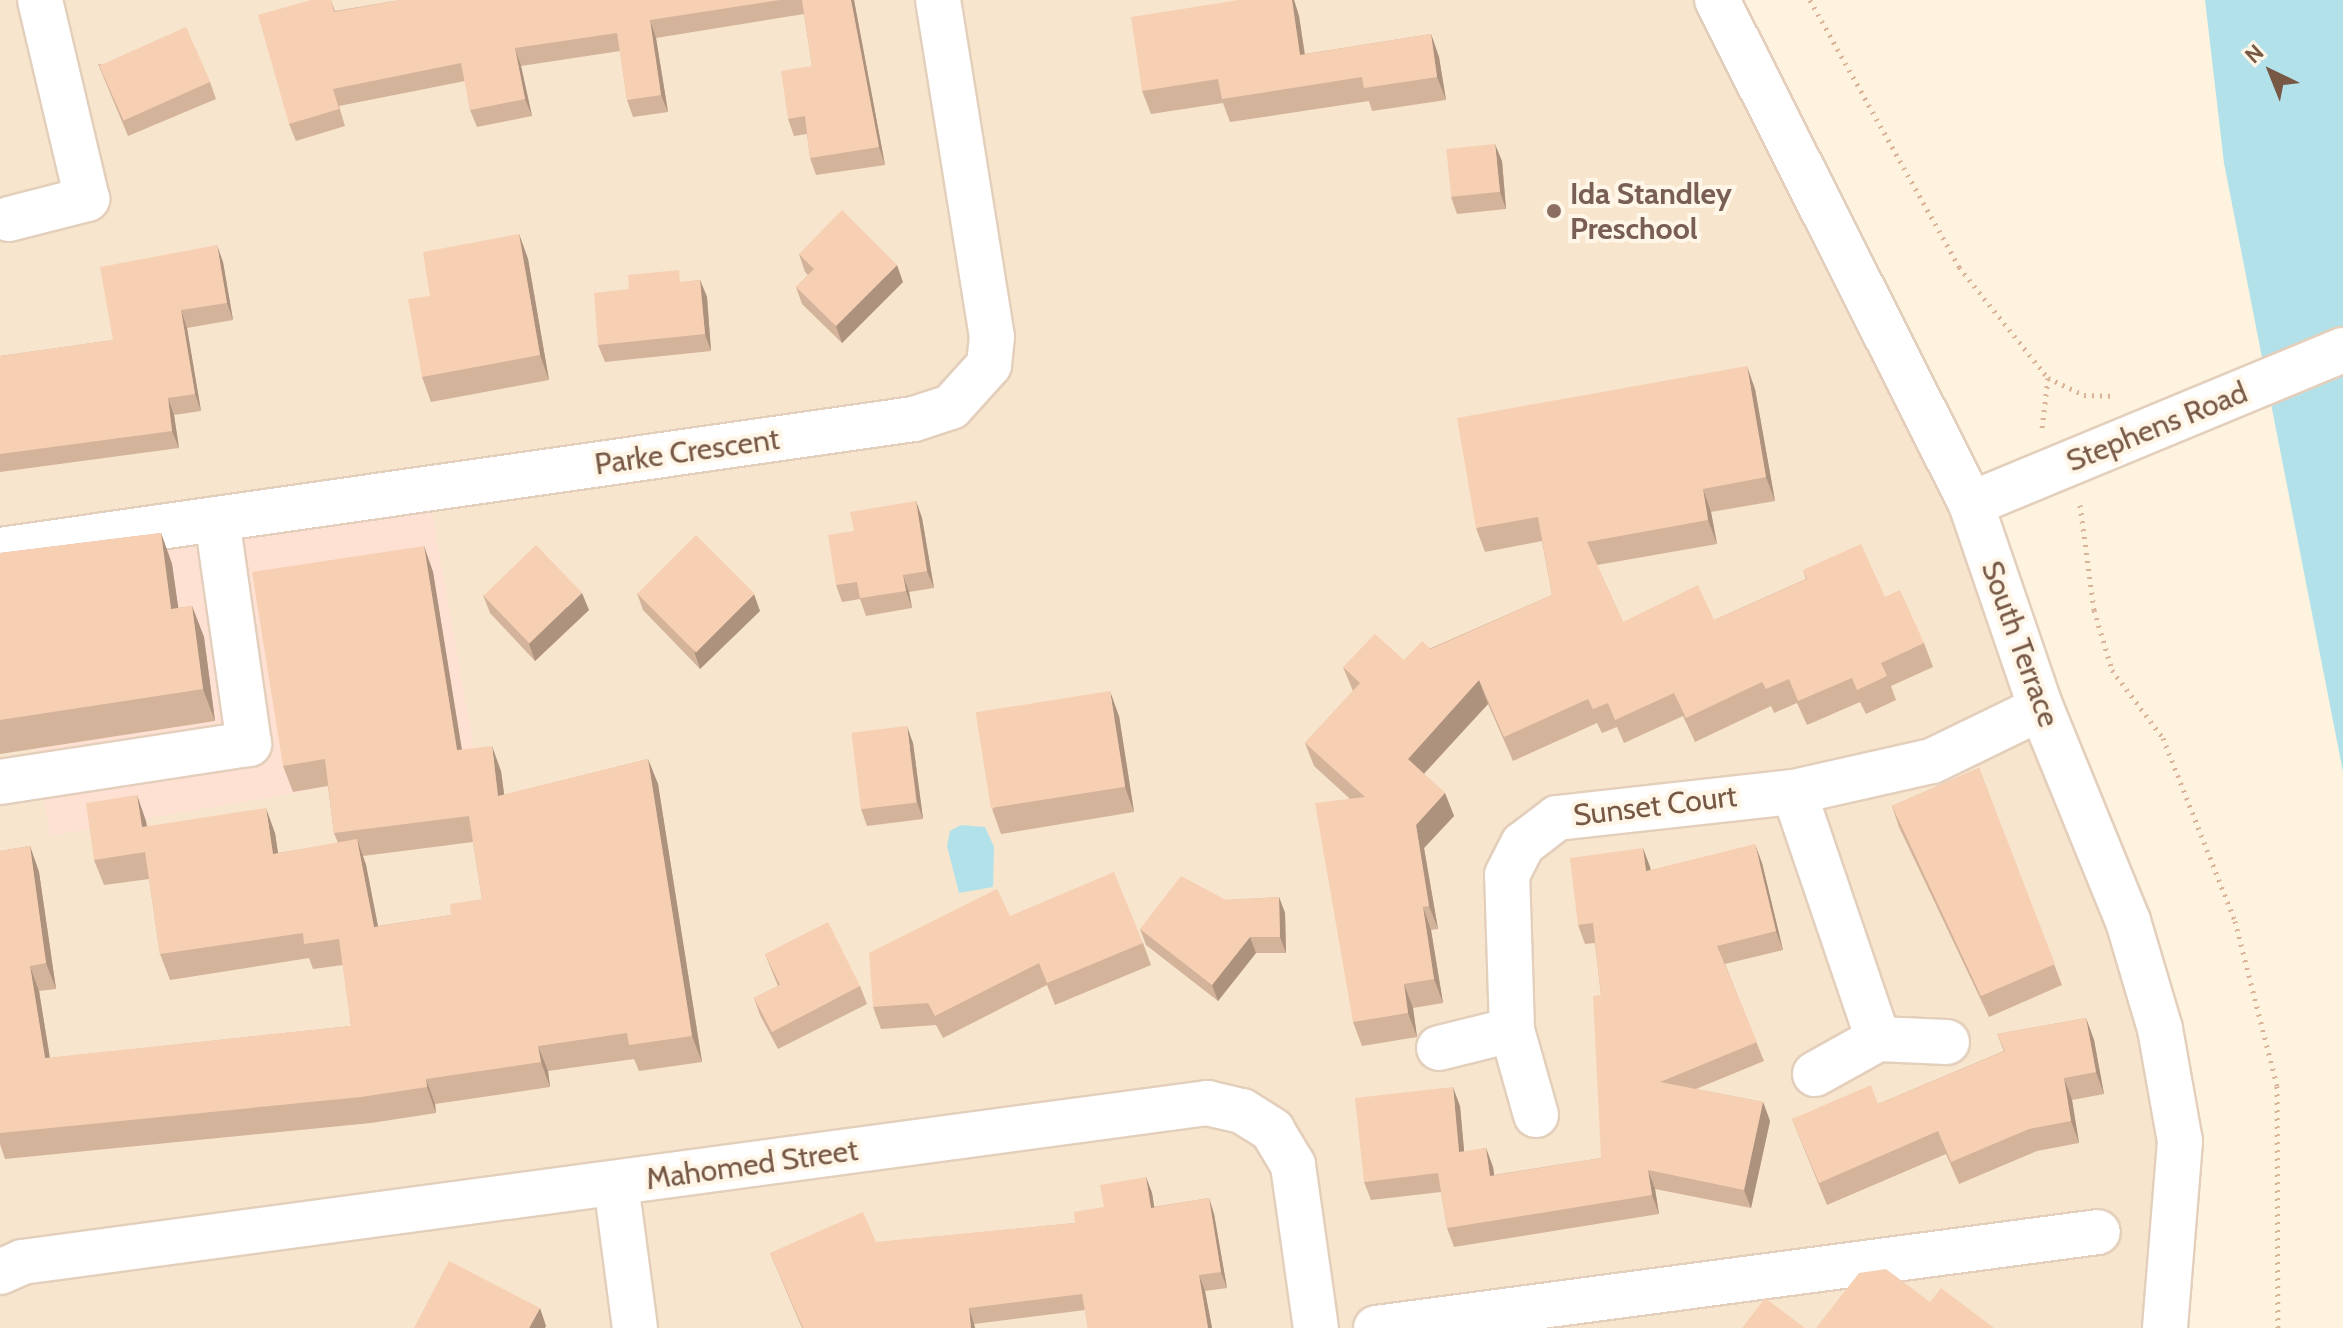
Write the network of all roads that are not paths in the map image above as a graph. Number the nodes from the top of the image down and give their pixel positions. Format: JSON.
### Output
{"nodes":[{"id":1,"x":40,"y":0,"type":"edge"},
{"id":2,"x":938,"y":0,"type":"edge"},
{"id":3,"x":1717,"y":0,"type":"edge"},
{"id":4,"x":9,"y":219,"type":"dead end"},
{"id":5,"x":2343,"y":350,"type":"edge"},
{"id":6,"x":1971,"y":504,"type":"junction"},
{"id":7,"x":217,"y":519,"type":"junction"},
{"id":8,"x":0,"y":550,"type":"edge"},
{"id":9,"x":2041,"y":708,"type":"junction"},
{"id":10,"x":0,"y":782,"type":"edge"},
{"id":11,"x":1794,"y":792,"type":"junction"},
{"id":12,"x":1512,"y":1030,"type":"junction"},
{"id":13,"x":1878,"y":1039,"type":"junction"},
{"id":14,"x":1947,"y":1042,"type":"dead end"},
{"id":15,"x":1439,"y":1048,"type":"dead end"},
{"id":16,"x":1815,"y":1074,"type":"dead end"},
{"id":17,"x":1536,"y":1115,"type":"dead end"},
{"id":18,"x":616,"y":1184,"type":"junction"},
{"id":19,"x":2098,"y":1232,"type":"dead end"},
{"id":20,"x":7,"y":1264,"type":"edge"},
{"id":21,"x":635,"y":1328,"type":"edge"},
{"id":22,"x":1316,"y":1328,"type":"edge"},
{"id":23,"x":1376,"y":1328,"type":"edge"},
{"id":24,"x":2165,"y":1328,"type":"edge"}],
"edges":[{"from":1,"to":4,"type":"street"},
{"from":2,"to":7,"type":"street","name":"Parke Crescent"},
{"from":3,"to":6,"type":"street","name":"South Terrace"},
{"from":5,"to":6,"type":"street","name":"Stephens Road"},
{"from":6,"to":9,"type":"street","name":"South Terrace"},
{"from":7,"to":8,"type":"street","name":"Parke Crescent"},
{"from":7,"to":10,"type":"street"},
{"from":9,"to":11,"type":"street","name":"Sunset Court"},
{"from":9,"to":24,"type":"street","name":"South Terrace"},
{"from":11,"to":12,"type":"street","name":"Sunset Court"},
{"from":11,"to":13,"type":"street"},
{"from":12,"to":15,"type":"street"},
{"from":12,"to":17,"type":"street","name":"Sunset Court"},
{"from":13,"to":14,"type":"street"},
{"from":13,"to":16,"type":"street"},
{"from":18,"to":20,"type":"street","name":"Mahomed Street"},
{"from":18,"to":21,"type":"street"},
{"from":18,"to":22,"type":"street","name":"Mahomed Street"},
{"from":19,"to":23,"type":"street"}]}
